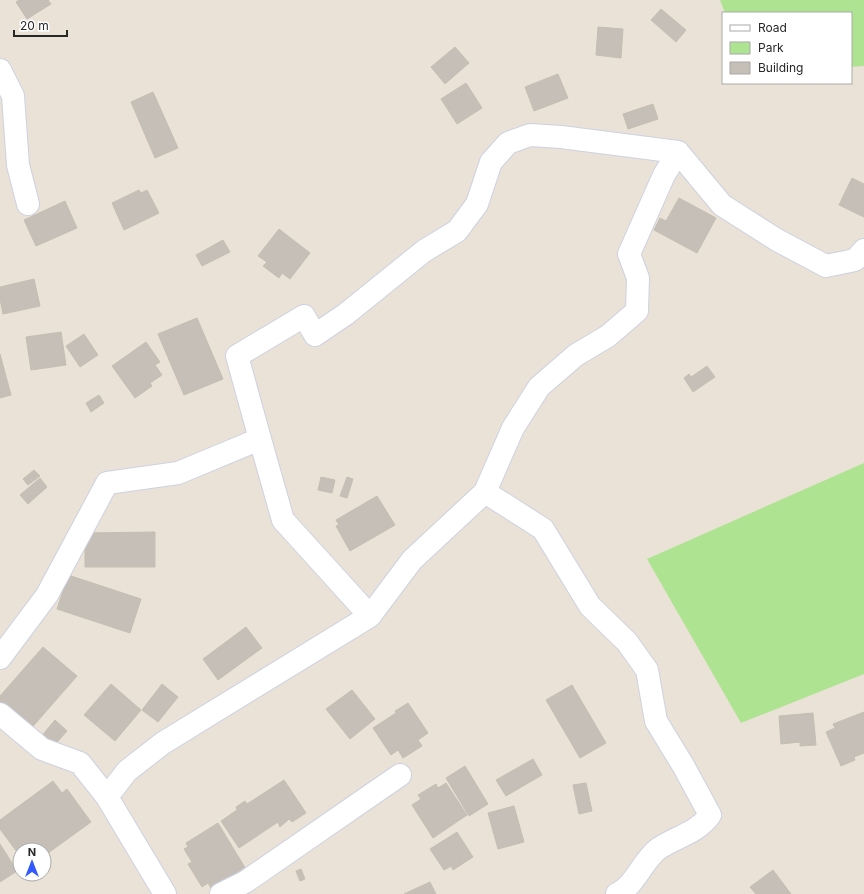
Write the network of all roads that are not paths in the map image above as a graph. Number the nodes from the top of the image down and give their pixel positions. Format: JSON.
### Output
{"nodes":[{"id":1,"x":0,"y":70,"type":"edge"},
{"id":2,"x":678,"y":152,"type":"junction"},
{"id":3,"x":28,"y":204,"type":"dead end"},
{"id":4,"x":864,"y":250,"type":"edge"},
{"id":5,"x":260,"y":439,"type":"junction"},
{"id":6,"x":485,"y":492,"type":"junction"},
{"id":7,"x":370,"y":616,"type":"junction"},
{"id":8,"x":0,"y":658,"type":"edge"},
{"id":9,"x":0,"y":714,"type":"edge"},
{"id":10,"x":400,"y":775,"type":"dead end"},
{"id":11,"x":107,"y":797,"type":"junction"},
{"id":12,"x":165,"y":894,"type":"edge"},
{"id":13,"x":220,"y":894,"type":"edge"},
{"id":14,"x":617,"y":894,"type":"edge"}],
"edges":[{"from":1,"to":3,"type":"street"},
{"from":2,"to":4,"type":"street"},
{"from":2,"to":5,"type":"street"},
{"from":2,"to":6,"type":"street"},
{"from":5,"to":7,"type":"street"},
{"from":5,"to":8,"type":"street"},
{"from":6,"to":7,"type":"street"},
{"from":6,"to":14,"type":"street"},
{"from":7,"to":11,"type":"street"},
{"from":9,"to":11,"type":"street"},
{"from":10,"to":13,"type":"street"},
{"from":11,"to":12,"type":"street"}]}
